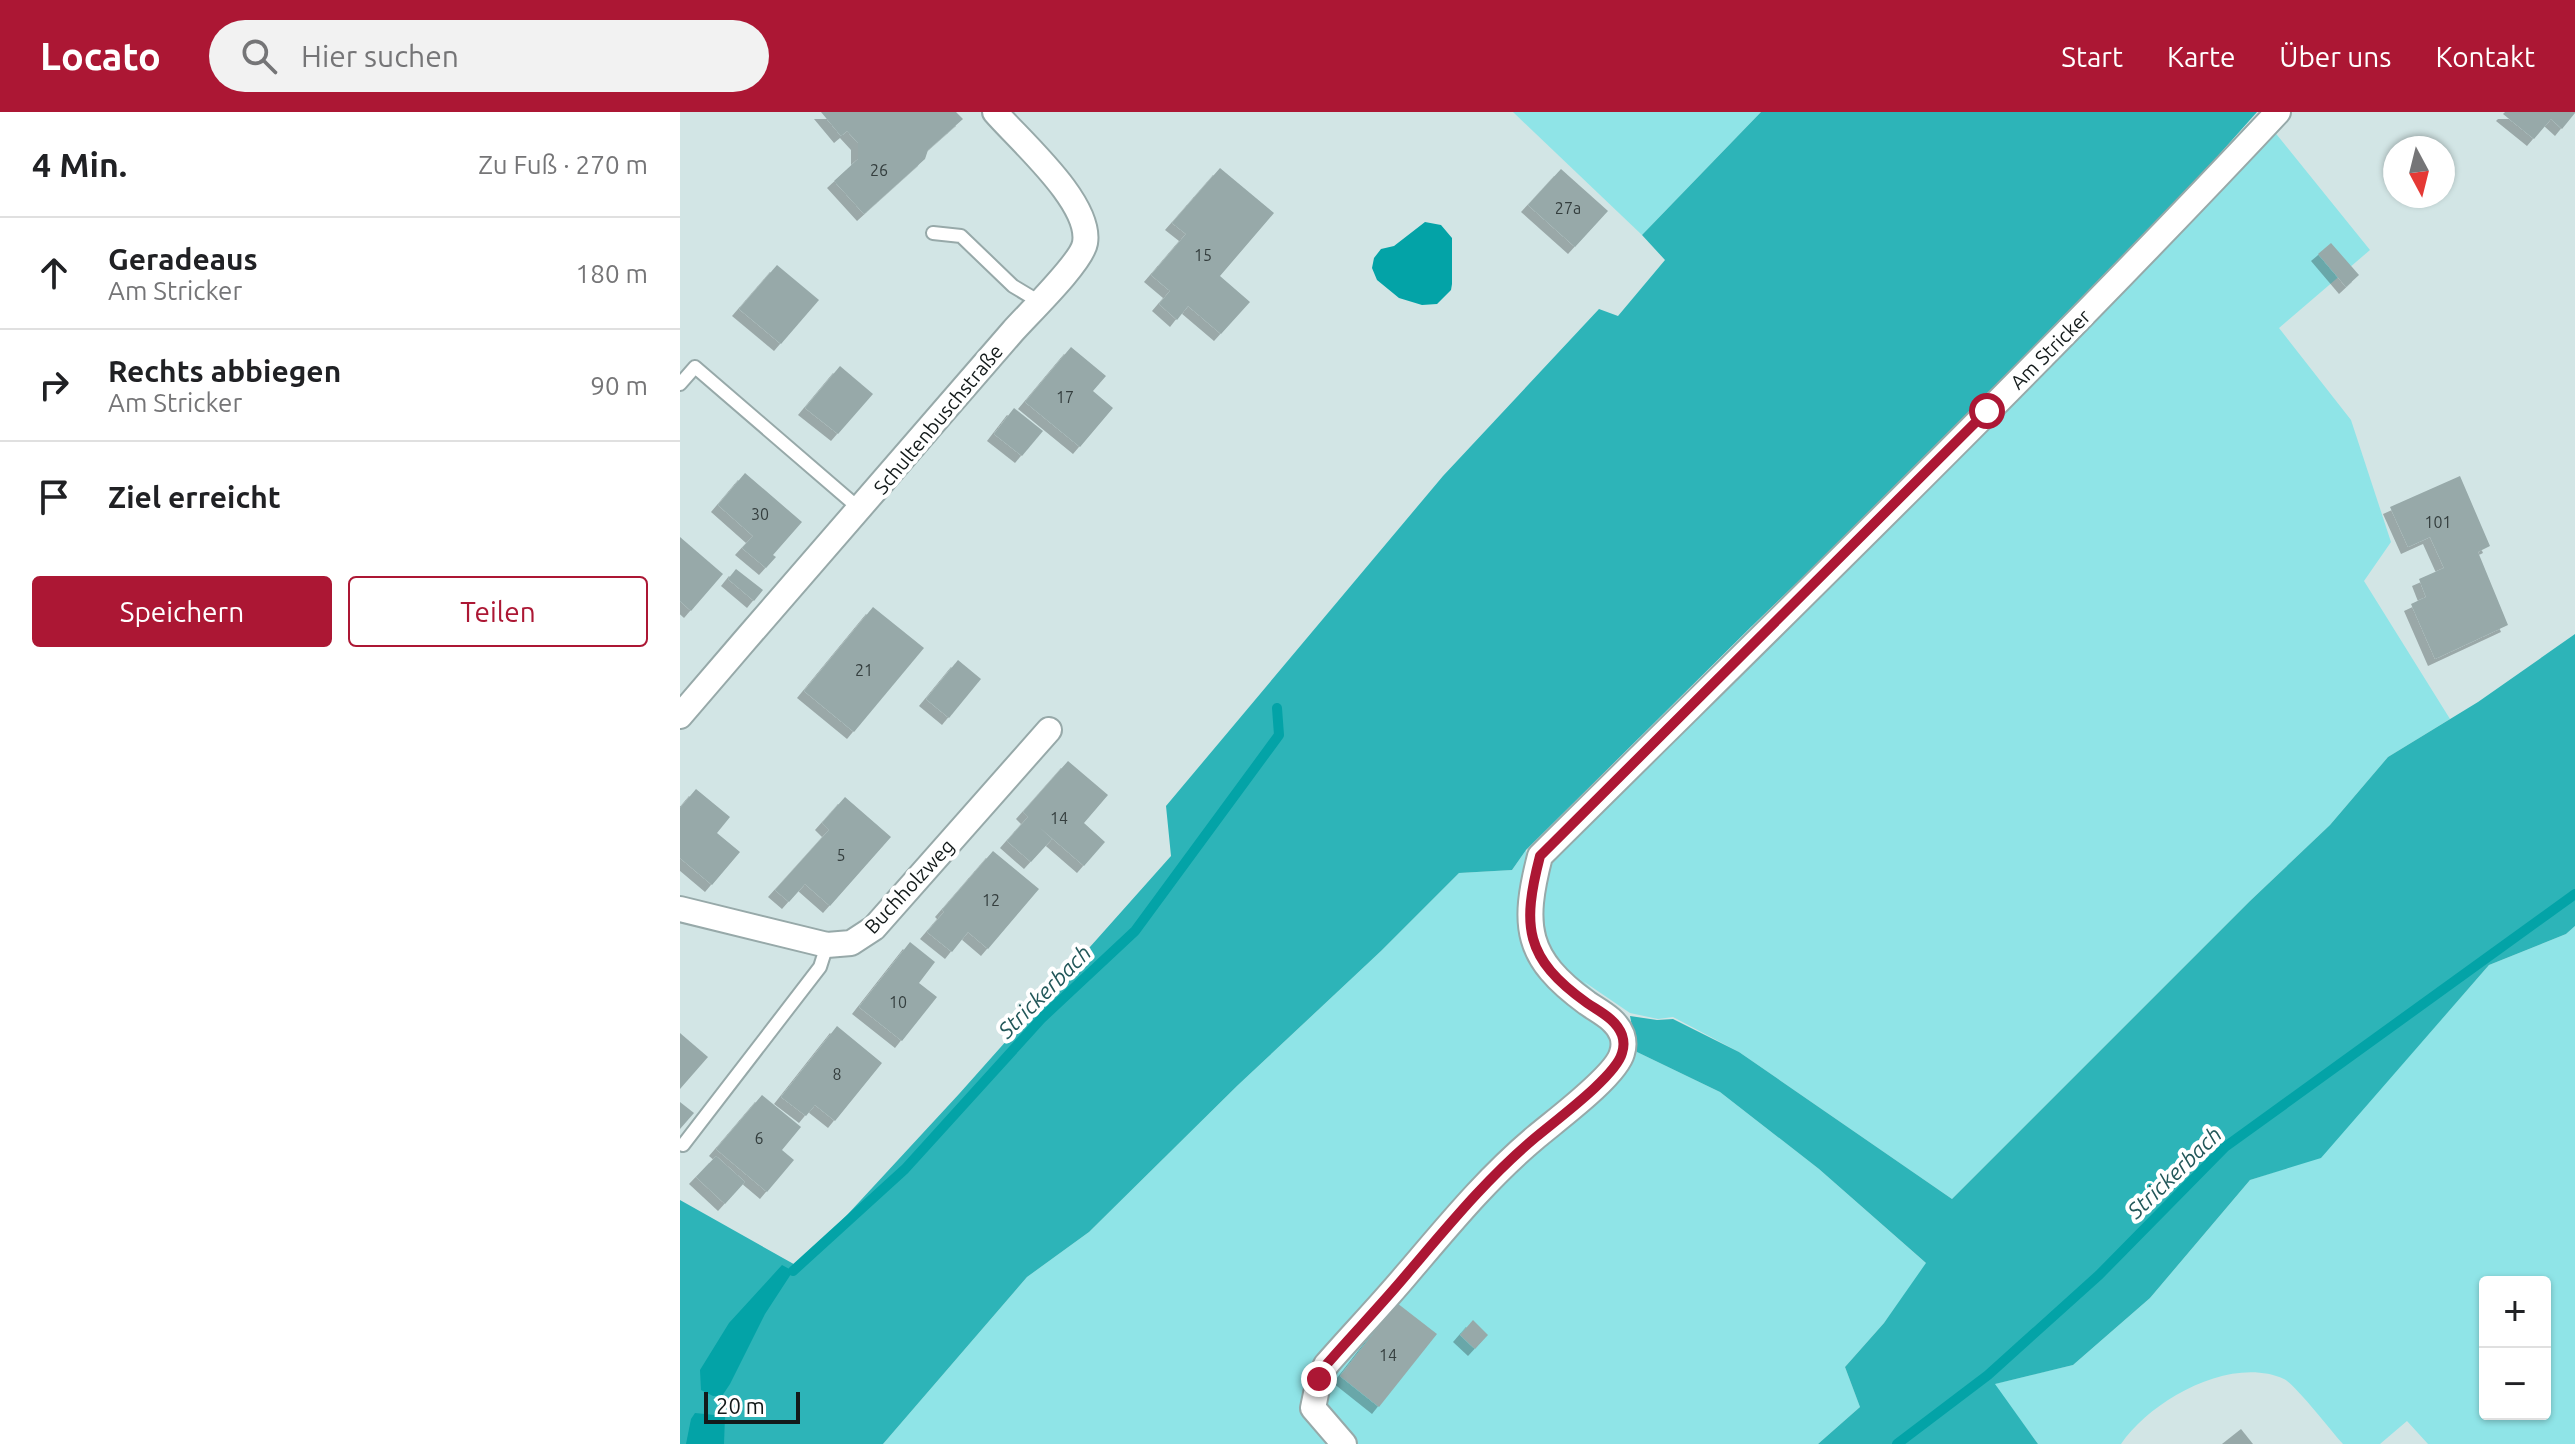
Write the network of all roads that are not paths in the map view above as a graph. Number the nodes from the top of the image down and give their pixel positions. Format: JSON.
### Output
{"nodes":[{"id":1,"x":995,"y":112,"type":"edge"},
{"id":2,"x":2278,"y":112,"type":"edge"},
{"id":3,"x":933,"y":233,"type":"dead end"},
{"id":4,"x":1038,"y":301,"type":"junction"},
{"id":5,"x":680,"y":384,"type":"edge"},
{"id":6,"x":861,"y":510,"type":"junction"},
{"id":7,"x":680,"y":716,"type":"edge"},
{"id":8,"x":1049,"y":730,"type":"dead end"},
{"id":9,"x":680,"y":909,"type":"edge"},
{"id":10,"x":827,"y":945,"type":"junction"},
{"id":11,"x":683,"y":1145,"type":"dead end"},
{"id":12,"x":1344,"y":1444,"type":"edge"}],
"edges":[{"from":1,"to":4,"type":"street","name":"Schultenbuschstraße"},
{"from":2,"to":12,"type":"street","name":"Am Stricker"},
{"from":3,"to":4,"type":"lane"},
{"from":4,"to":6,"type":"street","name":"Schultenbuschstraße"},
{"from":5,"to":6,"type":"lane"},
{"from":6,"to":7,"type":"street","name":"Schultenbuschstraße"},
{"from":8,"to":10,"type":"street","name":"Buchholzweg"},
{"from":9,"to":10,"type":"street","name":"Buchholzweg"},
{"from":10,"to":11,"type":"lane"}]}
